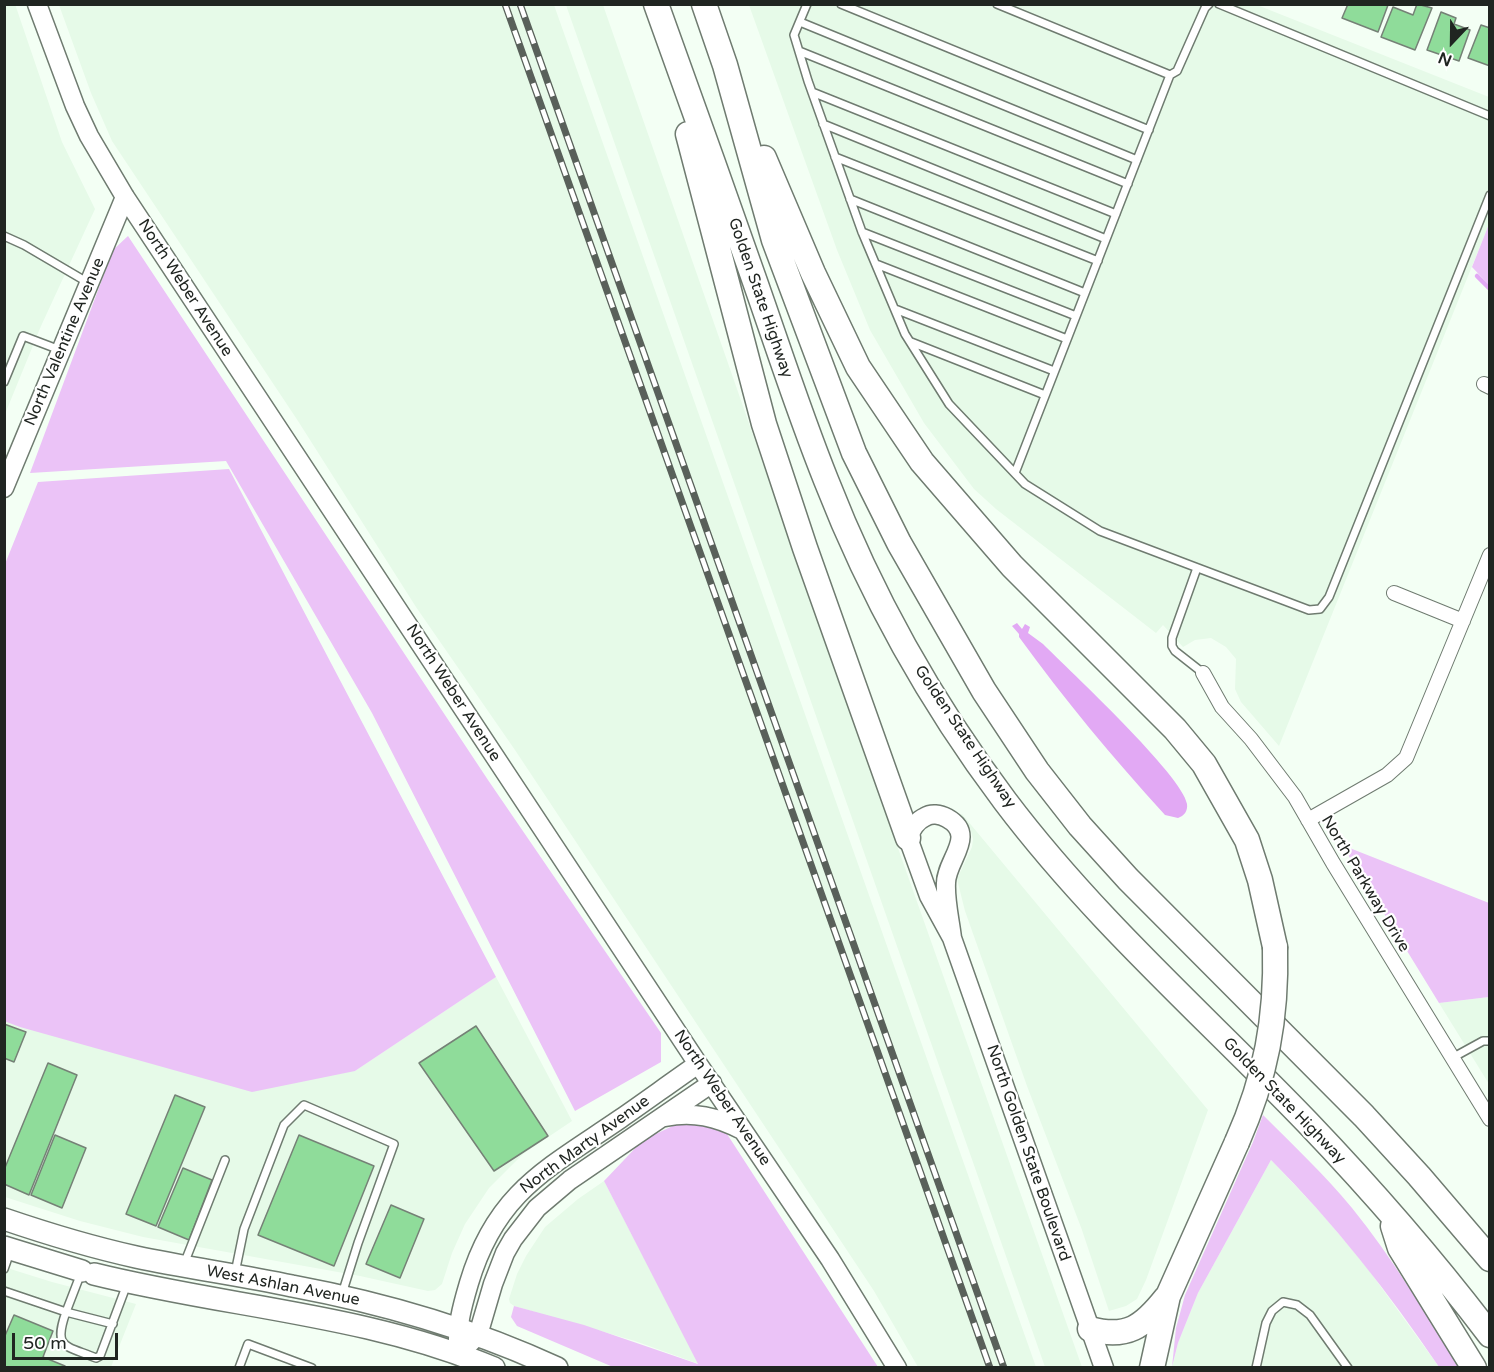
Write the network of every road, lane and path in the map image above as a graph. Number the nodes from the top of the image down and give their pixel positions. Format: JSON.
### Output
{"nodes":[{"id":1,"x":37,"y":4,"type":"edge"},
{"id":2,"x":656,"y":4,"type":"edge"},
{"id":3,"x":704,"y":4,"type":"edge"},
{"id":4,"x":807,"y":4,"type":"edge"},
{"id":5,"x":841,"y":4,"type":"edge"},
{"id":6,"x":997,"y":4,"type":"edge"},
{"id":7,"x":1209,"y":4,"type":"edge"},
{"id":8,"x":1219,"y":4,"type":"edge"},
{"id":9,"x":800,"y":22,"type":"junction"},
{"id":10,"x":671,"y":46,"type":"junction"},
{"id":11,"x":799,"y":51,"type":"junction"},
{"id":12,"x":725,"y":65,"type":"junction"},
{"id":13,"x":1170,"y":75,"type":"junction"},
{"id":14,"x":812,"y":92,"type":"junction"},
{"id":15,"x":1490,"y":116,"type":"edge"},
{"id":16,"x":823,"y":124,"type":"junction"},
{"id":17,"x":1149,"y":130,"type":"junction"},
{"id":18,"x":835,"y":157,"type":"junction"},
{"id":19,"x":1137,"y":160,"type":"junction"},
{"id":20,"x":1128,"y":183,"type":"junction"},
{"id":21,"x":1490,"y":195,"type":"edge"},
{"id":22,"x":125,"y":197,"type":"junction"},
{"id":23,"x":850,"y":199,"type":"junction"},
{"id":24,"x":1116,"y":214,"type":"junction"},
{"id":25,"x":862,"y":232,"type":"junction"},
{"id":26,"x":4,"y":236,"type":"edge"},
{"id":27,"x":1106,"y":239,"type":"junction"},
{"id":28,"x":1098,"y":261,"type":"junction"},
{"id":29,"x":876,"y":264,"type":"junction"},
{"id":30,"x":89,"y":283,"type":"junction"},
{"id":31,"x":1085,"y":293,"type":"junction"},
{"id":32,"x":895,"y":309,"type":"junction"},
{"id":33,"x":1076,"y":316,"type":"junction"},
{"id":34,"x":1067,"y":339,"type":"junction"},
{"id":35,"x":911,"y":342,"type":"junction"},
{"id":36,"x":61,"y":351,"type":"junction"},
{"id":37,"x":1054,"y":371,"type":"junction"},
{"id":38,"x":4,"y":382,"type":"edge"},
{"id":39,"x":1045,"y":395,"type":"junction"},
{"id":40,"x":1015,"y":473,"type":"junction"},
{"id":41,"x":4,"y":488,"type":"edge"},
{"id":42,"x":1490,"y":555,"type":"edge"},
{"id":43,"x":1197,"y":568,"type":"junction"},
{"id":44,"x":1394,"y":593,"type":"dead end"},
{"id":45,"x":1463,"y":621,"type":"junction"},
{"id":46,"x":1203,"y":673,"type":"joint"},
{"id":47,"x":1308,"y":820,"type":"junction"},
{"id":48,"x":908,"y":838,"type":"junction"},
{"id":49,"x":952,"y":938,"type":"junction"},
{"id":50,"x":1490,"y":1041,"type":"edge"},
{"id":51,"x":1452,"y":1058,"type":"junction"},
{"id":52,"x":698,"y":1064,"type":"junction"},
{"id":53,"x":711,"y":1083,"type":"junction"},
{"id":54,"x":657,"y":1119,"type":"junction"},
{"id":55,"x":1490,"y":1119,"type":"edge"},
{"id":56,"x":745,"y":1131,"type":"junction"},
{"id":57,"x":225,"y":1160,"type":"dead end"},
{"id":58,"x":1387,"y":1209,"type":"junction"},
{"id":59,"x":4,"y":1219,"type":"edge"},
{"id":60,"x":6,"y":1255,"type":"edge"},
{"id":61,"x":1490,"y":1259,"type":"edge"},
{"id":62,"x":183,"y":1266,"type":"junction"},
{"id":63,"x":88,"y":1273,"type":"junction"},
{"id":64,"x":235,"y":1276,"type":"junction"},
{"id":65,"x":128,"y":1283,"type":"junction"},
{"id":66,"x":4,"y":1291,"type":"edge"},
{"id":67,"x":342,"y":1296,"type":"junction"},
{"id":68,"x":1168,"y":1296,"type":"junction"},
{"id":69,"x":66,"y":1312,"type":"junction"},
{"id":70,"x":113,"y":1324,"type":"junction"},
{"id":71,"x":457,"y":1328,"type":"junction"},
{"id":72,"x":1090,"y":1329,"type":"junction"},
{"id":73,"x":478,"y":1335,"type":"junction"},
{"id":74,"x":1490,"y":1335,"type":"edge"},
{"id":75,"x":457,"y":1358,"type":"junction"},
{"id":76,"x":239,"y":1368,"type":"edge"},
{"id":77,"x":312,"y":1368,"type":"edge"},
{"id":78,"x":494,"y":1368,"type":"edge"},
{"id":79,"x":557,"y":1368,"type":"edge"},
{"id":80,"x":897,"y":1368,"type":"edge"},
{"id":81,"x":1104,"y":1368,"type":"edge"},
{"id":82,"x":1152,"y":1368,"type":"edge"},
{"id":83,"x":1256,"y":1368,"type":"edge"},
{"id":84,"x":1348,"y":1368,"type":"edge"},
{"id":85,"x":1474,"y":1368,"type":"edge"}],
"edges":[{"from":1,"to":22,"type":"main road","name":"North Weber Avenue"},
{"from":2,"to":10,"type":"highway","name":"Golden State Highway"},
{"from":3,"to":12,"type":"highway","name":"Golden State Highway"},
{"from":4,"to":9,"type":"lane"},
{"from":5,"to":17,"type":"lane"},
{"from":6,"to":13,"type":"lane"},
{"from":7,"to":13,"type":"lane"},
{"from":8,"to":15,"type":"lane"},
{"from":9,"to":11,"type":"lane"},
{"from":9,"to":19,"type":"lane"},
{"from":10,"to":48,"type":"highway"},
{"from":10,"to":58,"type":"highway","name":"Golden State Highway"},
{"from":11,"to":14,"type":"lane"},
{"from":11,"to":20,"type":"lane"},
{"from":12,"to":61,"type":"highway","name":"Golden State Highway"},
{"from":12,"to":68,"type":"highway","bridge":true},
{"from":13,"to":17,"type":"lane"},
{"from":14,"to":16,"type":"lane"},
{"from":14,"to":24,"type":"lane"},
{"from":16,"to":18,"type":"lane"},
{"from":16,"to":27,"type":"lane"},
{"from":17,"to":19,"type":"lane"},
{"from":18,"to":23,"type":"lane"},
{"from":18,"to":28,"type":"lane"},
{"from":19,"to":20,"type":"lane"},
{"from":20,"to":24,"type":"lane"},
{"from":21,"to":43,"type":"lane"},
{"from":22,"to":30,"type":"main road","name":"North Valentine Avenue"},
{"from":22,"to":52,"type":"main road","name":"North Weber Avenue"},
{"from":23,"to":25,"type":"lane"},
{"from":23,"to":31,"type":"lane"},
{"from":24,"to":27,"type":"lane"},
{"from":25,"to":29,"type":"lane"},
{"from":25,"to":33,"type":"lane"},
{"from":26,"to":30,"type":"lane"},
{"from":27,"to":28,"type":"lane"},
{"from":28,"to":31,"type":"lane"},
{"from":29,"to":32,"type":"lane"},
{"from":29,"to":34,"type":"lane"},
{"from":30,"to":36,"type":"main road","name":"North Valentine Avenue"},
{"from":31,"to":33,"type":"lane"},
{"from":32,"to":35,"type":"lane"},
{"from":32,"to":37,"type":"lane"},
{"from":33,"to":34,"type":"lane"},
{"from":34,"to":37,"type":"lane"},
{"from":35,"to":39,"type":"lane"},
{"from":35,"to":40,"type":"lane"},
{"from":36,"to":38,"type":"lane"},
{"from":36,"to":41,"type":"main road","name":"North Valentine Avenue"},
{"from":37,"to":39,"type":"lane"},
{"from":39,"to":40,"type":"lane"},
{"from":40,"to":43,"type":"lane"},
{"from":42,"to":45,"type":"street"},
{"from":43,"to":46,"type":"lane"},
{"from":44,"to":45,"type":"street"},
{"from":45,"to":47,"type":"street"},
{"from":46,"to":47,"type":"street","name":"North Parkway Drive"},
{"from":47,"to":51,"type":"street","name":"North Parkway Drive"},
{"from":48,"to":49,"type":"main road","name":"North Golden State Boulevard"},
{"from":48,"to":49,"type":"main road","name":"North Golden State Boulevard"},
{"from":49,"to":72,"type":"main road","name":"North Golden State Boulevard"},
{"from":50,"to":51,"type":"lane"},
{"from":51,"to":55,"type":"street","name":"North Parkway Drive"},
{"from":52,"to":53,"type":"main road","name":"North Weber Avenue"},
{"from":52,"to":71,"type":"main road","name":"North Marty Avenue"},
{"from":53,"to":54,"type":"main road","name":"North Marty Avenue"},
{"from":53,"to":56,"type":"main road","name":"North Weber Avenue"},
{"from":54,"to":56,"type":"main road"},
{"from":54,"to":73,"type":"main road","name":"North Marty Avenue"},
{"from":56,"to":80,"type":"main road","name":"North Weber Avenue"},
{"from":57,"to":62,"type":"lane"},
{"from":58,"to":74,"type":"highway","name":"Golden State Highway"},
{"from":58,"to":85,"type":"highway"},
{"from":59,"to":62,"type":"main road","name":"West Ashlan Avenue"},
{"from":60,"to":63,"type":"main road","name":"West Ashlan Avenue"},
{"from":62,"to":63,"type":"main road"},
{"from":62,"to":64,"type":"main road","name":"West Ashlan Avenue"},
{"from":63,"to":65,"type":"main road","name":"West Ashlan Avenue"},
{"from":63,"to":69,"type":"lane"},
{"from":64,"to":67,"type":"main road","name":"West Ashlan Avenue"},
{"from":64,"to":67,"type":"lane"},
{"from":65,"to":70,"type":"lane"},
{"from":65,"to":75,"type":"main road","name":"West Ashlan Avenue"},
{"from":66,"to":69,"type":"lane"},
{"from":67,"to":71,"type":"main road","name":"West Ashlan Avenue"},
{"from":68,"to":72,"type":"highway"},
{"from":68,"to":82,"type":"highway"},
{"from":69,"to":70,"type":"lane"},
{"from":69,"to":70,"type":"lane"},
{"from":71,"to":73,"type":"main road","name":"West Ashlan Avenue"},
{"from":71,"to":75,"type":"main road","name":"North Marty Avenue"},
{"from":72,"to":81,"type":"main road","name":"North Golden State Boulevard"},
{"from":73,"to":75,"type":"main road","name":"North Marty Avenue"},
{"from":73,"to":79,"type":"main road","name":"West Ashlan Avenue"},
{"from":75,"to":78,"type":"main road","name":"West Ashlan Avenue"},
{"from":76,"to":77,"type":"lane"},
{"from":83,"to":84,"type":"lane"}]}
